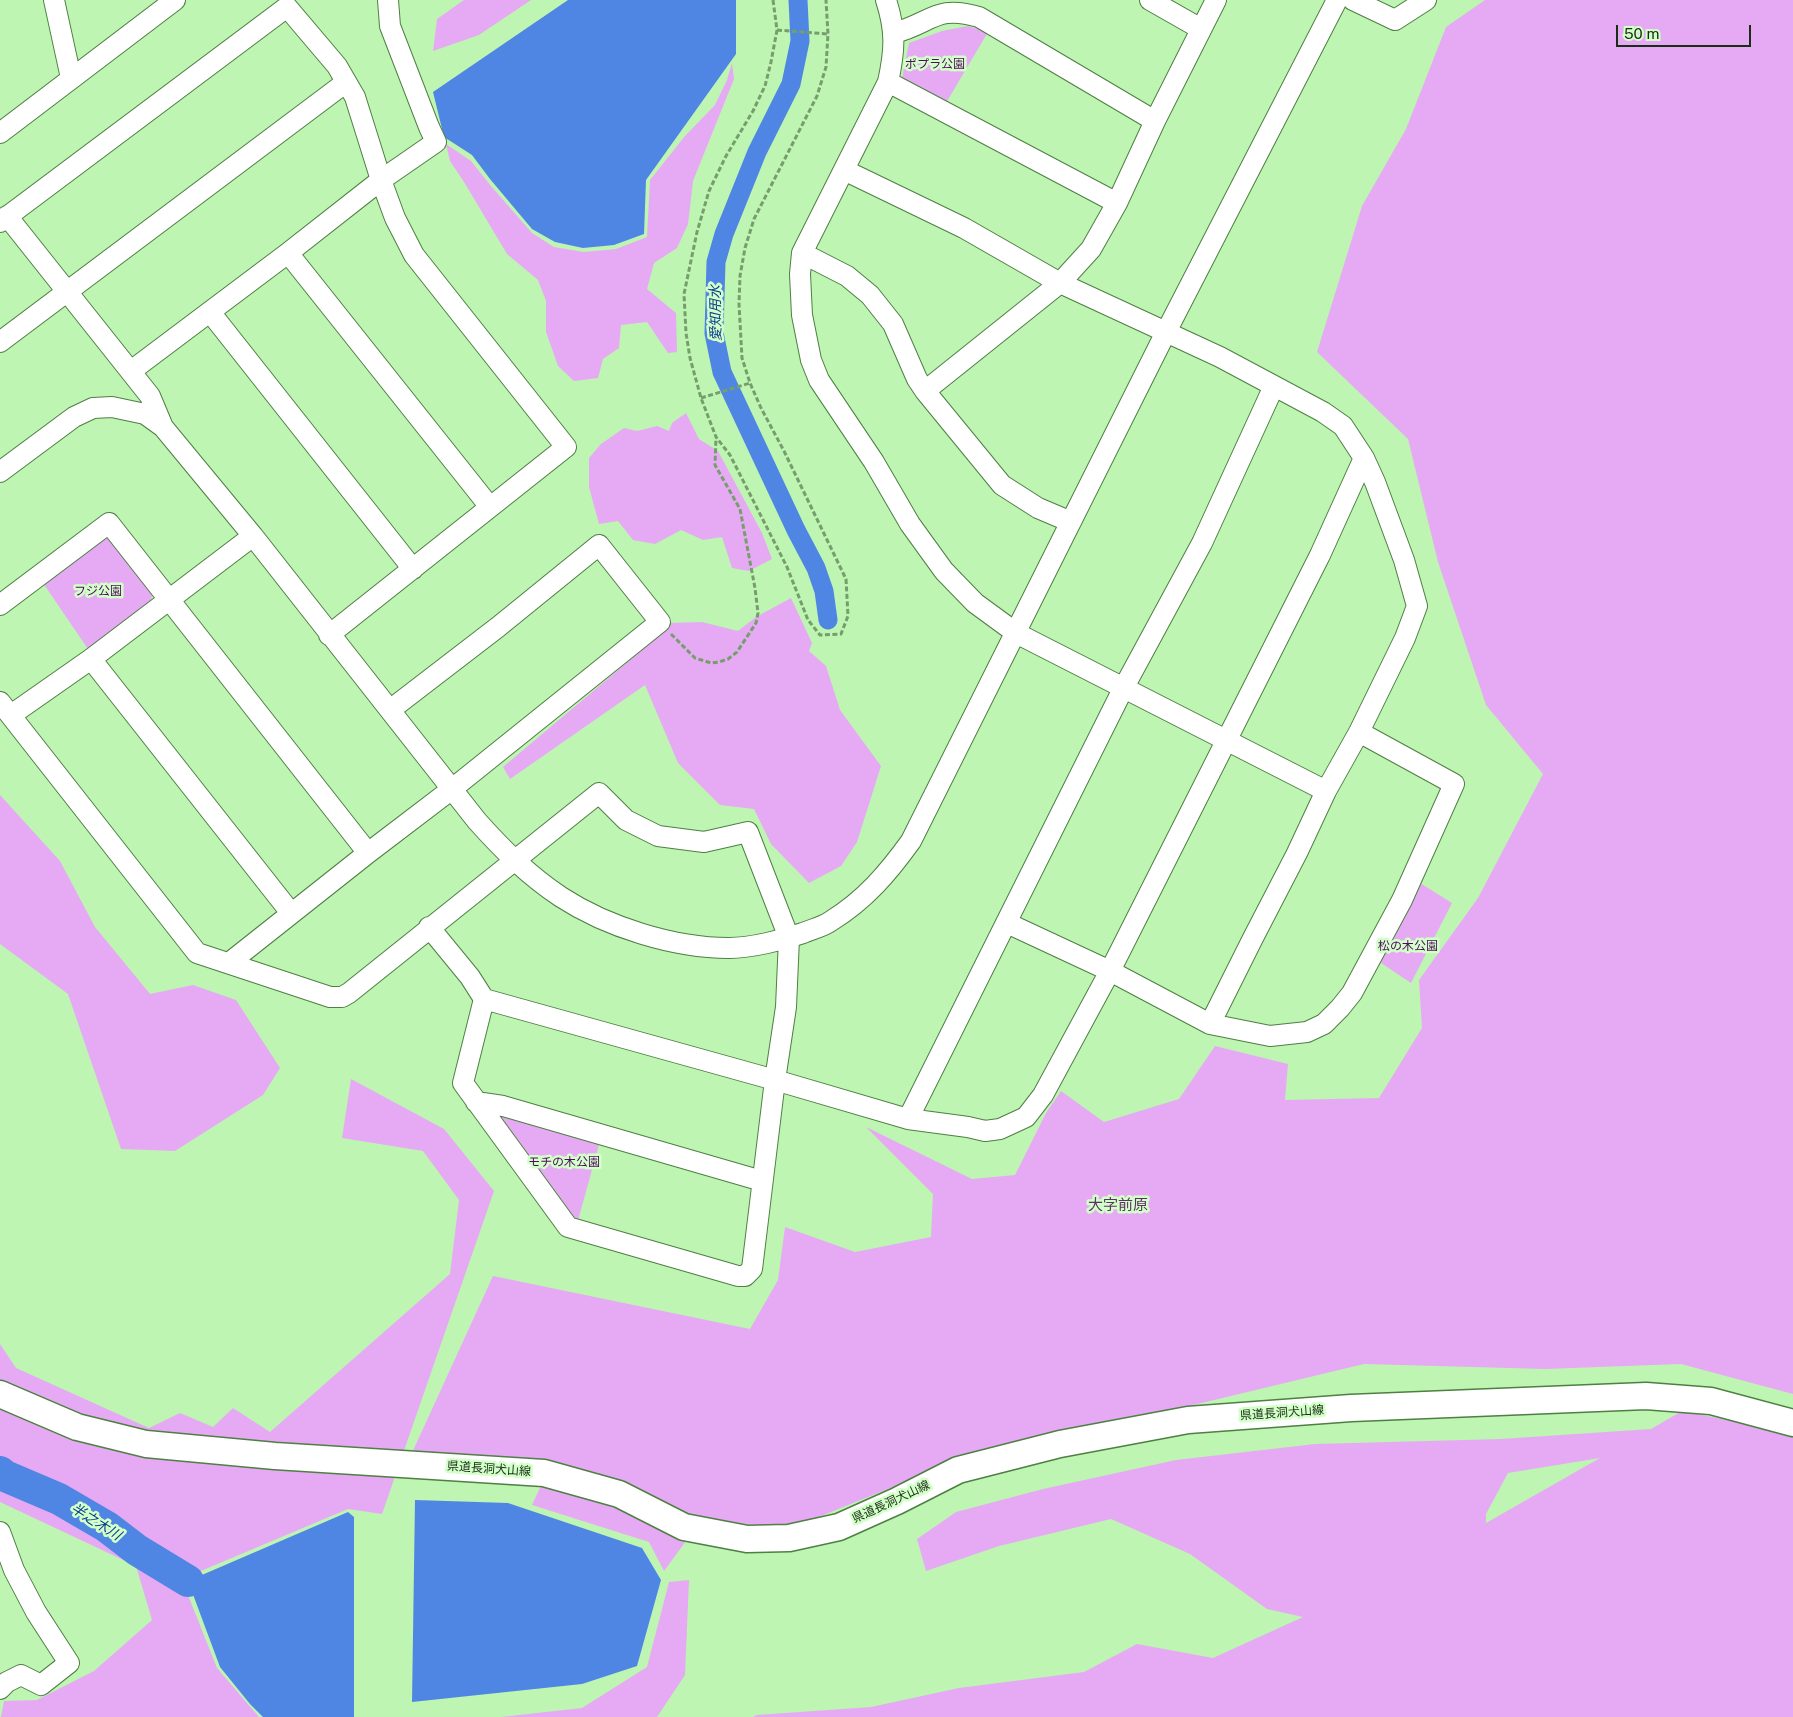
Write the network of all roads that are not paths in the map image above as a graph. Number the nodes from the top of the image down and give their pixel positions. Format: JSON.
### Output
{"nodes":[{"id":1,"x":54,"y":0,"type":"edge"},
{"id":2,"x":174,"y":0,"type":"edge"},
{"id":3,"x":388,"y":0,"type":"edge"},
{"id":4,"x":886,"y":0,"type":"edge"},
{"id":5,"x":1150,"y":0,"type":"edge"},
{"id":6,"x":1216,"y":0,"type":"edge"},
{"id":7,"x":1337,"y":0,"type":"edge"},
{"id":8,"x":1353,"y":0,"type":"edge"},
{"id":9,"x":1426,"y":0,"type":"edge"},
{"id":10,"x":1201,"y":29,"type":"junction"},
{"id":11,"x":894,"y":32,"type":"junction"},
{"id":12,"x":71,"y":78,"type":"junction"},
{"id":13,"x":888,"y":82,"type":"junction"},
{"id":14,"x":345,"y":83,"type":"junction"},
{"id":15,"x":1155,"y":121,"type":"junction"},
{"id":16,"x":0,"y":133,"type":"edge"},
{"id":17,"x":844,"y":170,"type":"junction"},
{"id":18,"x":381,"y":180,"type":"junction"},
{"id":19,"x":1117,"y":203,"type":"junction"},
{"id":20,"x":4,"y":219,"type":"edge"},
{"id":21,"x":288,"y":253,"type":"junction"},
{"id":22,"x":802,"y":253,"type":"junction"},
{"id":23,"x":1060,"y":283,"type":"junction"},
{"id":24,"x":67,"y":292,"type":"junction"},
{"id":25,"x":210,"y":312,"type":"junction"},
{"id":26,"x":1166,"y":332,"type":"junction"},
{"id":27,"x":0,"y":342,"type":"edge"},
{"id":28,"x":131,"y":371,"type":"junction"},
{"id":29,"x":1274,"y":386,"type":"junction"},
{"id":30,"x":925,"y":391,"type":"junction"},
{"id":31,"x":163,"y":427,"type":"junction"},
{"id":32,"x":1364,"y":458,"type":"junction"},
{"id":33,"x":0,"y":472,"type":"edge"},
{"id":34,"x":490,"y":507,"type":"junction"},
{"id":35,"x":1071,"y":522,"type":"junction"},
{"id":36,"x":253,"y":536,"type":"junction"},
{"id":37,"x":413,"y":569,"type":"junction"},
{"id":38,"x":169,"y":600,"type":"junction"},
{"id":39,"x":0,"y":605,"type":"edge"},
{"id":40,"x":1016,"y":633,"type":"junction"},
{"id":41,"x":329,"y":635,"type":"junction"},
{"id":42,"x":92,"y":659,"type":"junction"},
{"id":43,"x":1123,"y":689,"type":"junction"},
{"id":44,"x":5,"y":709,"type":"edge"},
{"id":45,"x":390,"y":710,"type":"junction"},
{"id":46,"x":1359,"y":732,"type":"junction"},
{"id":47,"x":1227,"y":740,"type":"junction"},
{"id":48,"x":452,"y":789,"type":"junction"},
{"id":49,"x":1326,"y":791,"type":"junction"},
{"id":50,"x":368,"y":853,"type":"junction"},
{"id":51,"x":515,"y":862,"type":"junction"},
{"id":52,"x":291,"y":913,"type":"junction"},
{"id":53,"x":1007,"y":923,"type":"junction"},
{"id":54,"x":430,"y":927,"type":"junction"},
{"id":55,"x":789,"y":938,"type":"junction"},
{"id":56,"x":229,"y":964,"type":"junction"},
{"id":57,"x":1110,"y":971,"type":"junction"},
{"id":58,"x":484,"y":999,"type":"junction"},
{"id":59,"x":1210,"y":1024,"type":"junction"},
{"id":60,"x":775,"y":1080,"type":"junction"},
{"id":61,"x":476,"y":1102,"type":"junction"},
{"id":62,"x":908,"y":1119,"type":"junction"},
{"id":63,"x":762,"y":1181,"type":"junction"},
{"id":64,"x":0,"y":1394,"type":"edge"},
{"id":65,"x":1793,"y":1423,"type":"edge"},
{"id":66,"x":0,"y":1532,"type":"edge"},
{"id":67,"x":0,"y":1689,"type":"edge"}],
"edges":[{"from":1,"to":12,"type":"street"},
{"from":2,"to":12,"type":"street"},
{"from":3,"to":18,"type":"street"},
{"from":4,"to":11,"type":"street"},
{"from":5,"to":10,"type":"street"},
{"from":6,"to":10,"type":"street"},
{"from":7,"to":26,"type":"street"},
{"from":8,"to":9,"type":"street"},
{"from":10,"to":15,"type":"street"},
{"from":11,"to":13,"type":"street"},
{"from":11,"to":15,"type":"street"},
{"from":12,"to":16,"type":"street"},
{"from":13,"to":17,"type":"street"},
{"from":13,"to":19,"type":"street"},
{"from":14,"to":18,"type":"street"},
{"from":14,"to":20,"type":"street"},
{"from":14,"to":24,"type":"street"},
{"from":15,"to":19,"type":"street"},
{"from":17,"to":22,"type":"street"},
{"from":17,"to":23,"type":"street"},
{"from":18,"to":21,"type":"street"},
{"from":18,"to":34,"type":"street"},
{"from":19,"to":23,"type":"street"},
{"from":20,"to":24,"type":"street"},
{"from":21,"to":25,"type":"street"},
{"from":21,"to":34,"type":"street"},
{"from":22,"to":30,"type":"street"},
{"from":22,"to":40,"type":"street"},
{"from":23,"to":26,"type":"street"},
{"from":23,"to":30,"type":"street"},
{"from":24,"to":27,"type":"street"},
{"from":24,"to":28,"type":"street"},
{"from":25,"to":28,"type":"street"},
{"from":25,"to":37,"type":"street"},
{"from":26,"to":29,"type":"street"},
{"from":26,"to":35,"type":"street"},
{"from":28,"to":31,"type":"street"},
{"from":29,"to":32,"type":"street"},
{"from":29,"to":43,"type":"street"},
{"from":30,"to":35,"type":"street"},
{"from":31,"to":33,"type":"street"},
{"from":31,"to":36,"type":"street"},
{"from":32,"to":46,"type":"street"},
{"from":32,"to":47,"type":"street"},
{"from":34,"to":37,"type":"street"},
{"from":35,"to":40,"type":"street"},
{"from":36,"to":38,"type":"street"},
{"from":36,"to":41,"type":"street"},
{"from":37,"to":41,"type":"street"},
{"from":38,"to":39,"type":"street"},
{"from":38,"to":42,"type":"street"},
{"from":38,"to":50,"type":"street"},
{"from":40,"to":43,"type":"street"},
{"from":40,"to":55,"type":"street"},
{"from":41,"to":45,"type":"street"},
{"from":42,"to":44,"type":"street"},
{"from":42,"to":52,"type":"street"},
{"from":43,"to":47,"type":"street"},
{"from":43,"to":53,"type":"street"},
{"from":44,"to":56,"type":"street"},
{"from":45,"to":48,"type":"street"},
{"from":45,"to":48,"type":"street"},
{"from":46,"to":49,"type":"street"},
{"from":46,"to":59,"type":"street"},
{"from":47,"to":49,"type":"street"},
{"from":47,"to":57,"type":"street"},
{"from":48,"to":50,"type":"street"},
{"from":48,"to":51,"type":"street"},
{"from":49,"to":59,"type":"street"},
{"from":50,"to":52,"type":"street"},
{"from":51,"to":54,"type":"street"},
{"from":51,"to":55,"type":"street"},
{"from":51,"to":55,"type":"street"},
{"from":52,"to":56,"type":"street"},
{"from":53,"to":57,"type":"street"},
{"from":53,"to":62,"type":"street"},
{"from":54,"to":56,"type":"street"},
{"from":54,"to":58,"type":"street"},
{"from":55,"to":60,"type":"street"},
{"from":57,"to":59,"type":"street"},
{"from":57,"to":62,"type":"street"},
{"from":58,"to":60,"type":"street"},
{"from":58,"to":61,"type":"street"},
{"from":60,"to":62,"type":"street"},
{"from":60,"to":63,"type":"street"},
{"from":61,"to":63,"type":"street"},
{"from":61,"to":63,"type":"street"},
{"from":64,"to":65,"type":"main road","name":"県道長洞犬山線"},
{"from":66,"to":67,"type":"street"}]}
